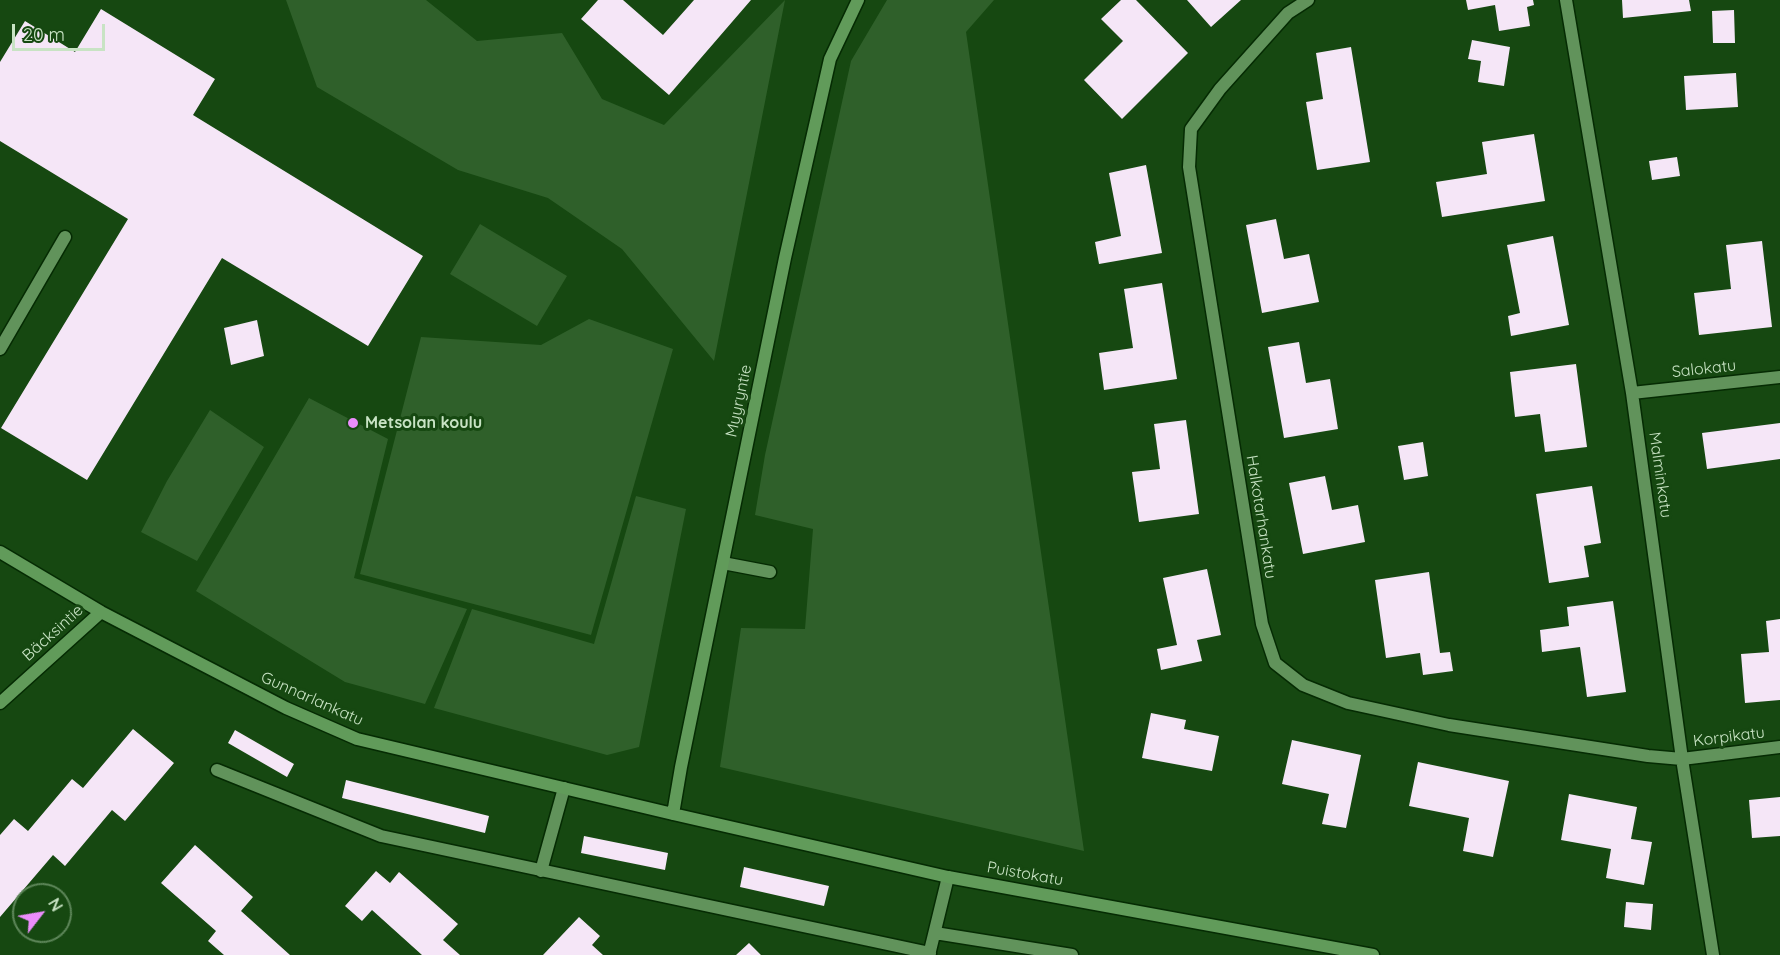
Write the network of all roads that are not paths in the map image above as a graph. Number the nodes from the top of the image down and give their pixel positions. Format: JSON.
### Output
{"nodes":[{"id":1,"x":858,"y":0,"type":"edge"},
{"id":2,"x":1308,"y":0,"type":"edge"},
{"id":3,"x":1566,"y":0,"type":"edge"},
{"id":4,"x":65,"y":237,"type":"dead end"},
{"id":5,"x":0,"y":349,"type":"edge"},
{"id":6,"x":1780,"y":378,"type":"edge"},
{"id":7,"x":1632,"y":393,"type":"junction"},
{"id":8,"x":0,"y":552,"type":"edge"},
{"id":9,"x":723,"y":563,"type":"junction"},
{"id":10,"x":770,"y":572,"type":"dead end"},
{"id":11,"x":101,"y":612,"type":"junction"},
{"id":12,"x":0,"y":703,"type":"edge"},
{"id":13,"x":1780,"y":747,"type":"edge"},
{"id":14,"x":1682,"y":759,"type":"junction"},
{"id":15,"x":217,"y":770,"type":"dead end"},
{"id":16,"x":564,"y":788,"type":"junction"},
{"id":17,"x":673,"y":814,"type":"junction"},
{"id":18,"x":541,"y":871,"type":"junction"},
{"id":19,"x":948,"y":877,"type":"junction"},
{"id":20,"x":935,"y":933,"type":"junction"},
{"id":21,"x":929,"y":954,"type":"edge"},
{"id":22,"x":1072,"y":955,"type":"edge"},
{"id":23,"x":1373,"y":955,"type":"edge"},
{"id":24,"x":1713,"y":955,"type":"edge"}],
"edges":[{"from":1,"to":9,"type":"street","name":"Myyryntie"},
{"from":2,"to":14,"type":"street","name":"Halkotarhankatu"},
{"from":3,"to":7,"type":"street","name":"Malminkatu"},
{"from":4,"to":5,"type":"street"},
{"from":6,"to":7,"type":"street","name":"Salokatu"},
{"from":7,"to":14,"type":"street","name":"Malminkatu"},
{"from":8,"to":11,"type":"street","name":"Gunnarlankatu"},
{"from":9,"to":10,"type":"street"},
{"from":9,"to":17,"type":"street","name":"Myyryntie"},
{"from":11,"to":12,"type":"street","name":"Bäcksintie"},
{"from":11,"to":16,"type":"street","name":"Gunnarlankatu"},
{"from":13,"to":14,"type":"street","name":"Korpikatu"},
{"from":14,"to":24,"type":"street","name":"Malminkatu"},
{"from":15,"to":18,"type":"street"},
{"from":16,"to":17,"type":"street","name":"Gunnarlankatu"},
{"from":16,"to":18,"type":"street"},
{"from":17,"to":19,"type":"street","name":"Puistokatu"},
{"from":18,"to":21,"type":"street"},
{"from":19,"to":20,"type":"street"},
{"from":19,"to":23,"type":"street","name":"Puistokatu"},
{"from":20,"to":21,"type":"street"},
{"from":20,"to":22,"type":"street"}]}
